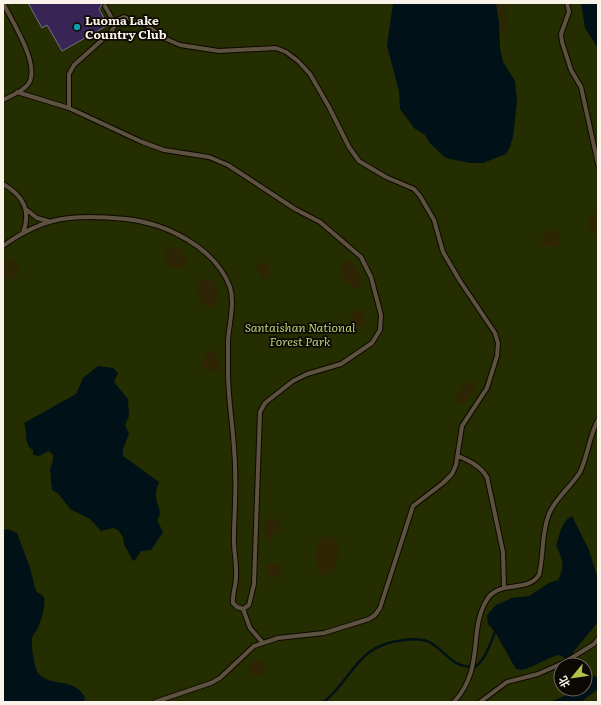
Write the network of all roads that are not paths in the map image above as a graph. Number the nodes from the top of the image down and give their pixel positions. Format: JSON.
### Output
{"nodes":[{"id":1,"x":3,"y":3,"type":"edge"},
{"id":2,"x":567,"y":3,"type":"edge"},
{"id":3,"x":105,"y":6,"type":"dead end"},
{"id":4,"x":115,"y":24,"type":"junction"},
{"id":5,"x":18,"y":92,"type":"junction"},
{"id":6,"x":3,"y":100,"type":"edge"},
{"id":7,"x":68,"y":108,"type":"junction"},
{"id":8,"x":598,"y":164,"type":"edge"},
{"id":9,"x":3,"y":184,"type":"edge"},
{"id":10,"x":26,"y":209,"type":"junction"},
{"id":11,"x":49,"y":221,"type":"junction"},
{"id":12,"x":23,"y":233,"type":"junction"},
{"id":13,"x":3,"y":246,"type":"edge"},
{"id":14,"x":598,"y":420,"type":"edge"},
{"id":15,"x":458,"y":456,"type":"junction"},
{"id":16,"x":504,"y":587,"type":"junction"},
{"id":17,"x":243,"y":609,"type":"junction"},
{"id":18,"x":598,"y":639,"type":"edge"},
{"id":19,"x":263,"y":643,"type":"junction"},
{"id":20,"x":155,"y":702,"type":"edge"},
{"id":21,"x":454,"y":702,"type":"edge"},
{"id":22,"x":480,"y":702,"type":"edge"}],
"edges":[{"from":1,"to":5,"type":"lane"},
{"from":2,"to":8,"type":"lane"},
{"from":3,"to":4,"type":"lane"},
{"from":4,"to":7,"type":"lane"},
{"from":4,"to":15,"type":"lane"},
{"from":5,"to":6,"type":"lane"},
{"from":5,"to":7,"type":"lane"},
{"from":7,"to":17,"type":"lane"},
{"from":9,"to":10,"type":"lane"},
{"from":10,"to":11,"type":"lane"},
{"from":10,"to":12,"type":"lane"},
{"from":11,"to":12,"type":"lane"},
{"from":11,"to":17,"type":"lane"},
{"from":12,"to":13,"type":"lane"},
{"from":14,"to":16,"type":"lane"},
{"from":15,"to":16,"type":"lane"},
{"from":15,"to":19,"type":"lane"},
{"from":16,"to":21,"type":"lane"},
{"from":17,"to":19,"type":"lane"},
{"from":18,"to":22,"type":"lane"},
{"from":19,"to":20,"type":"lane"}]}
